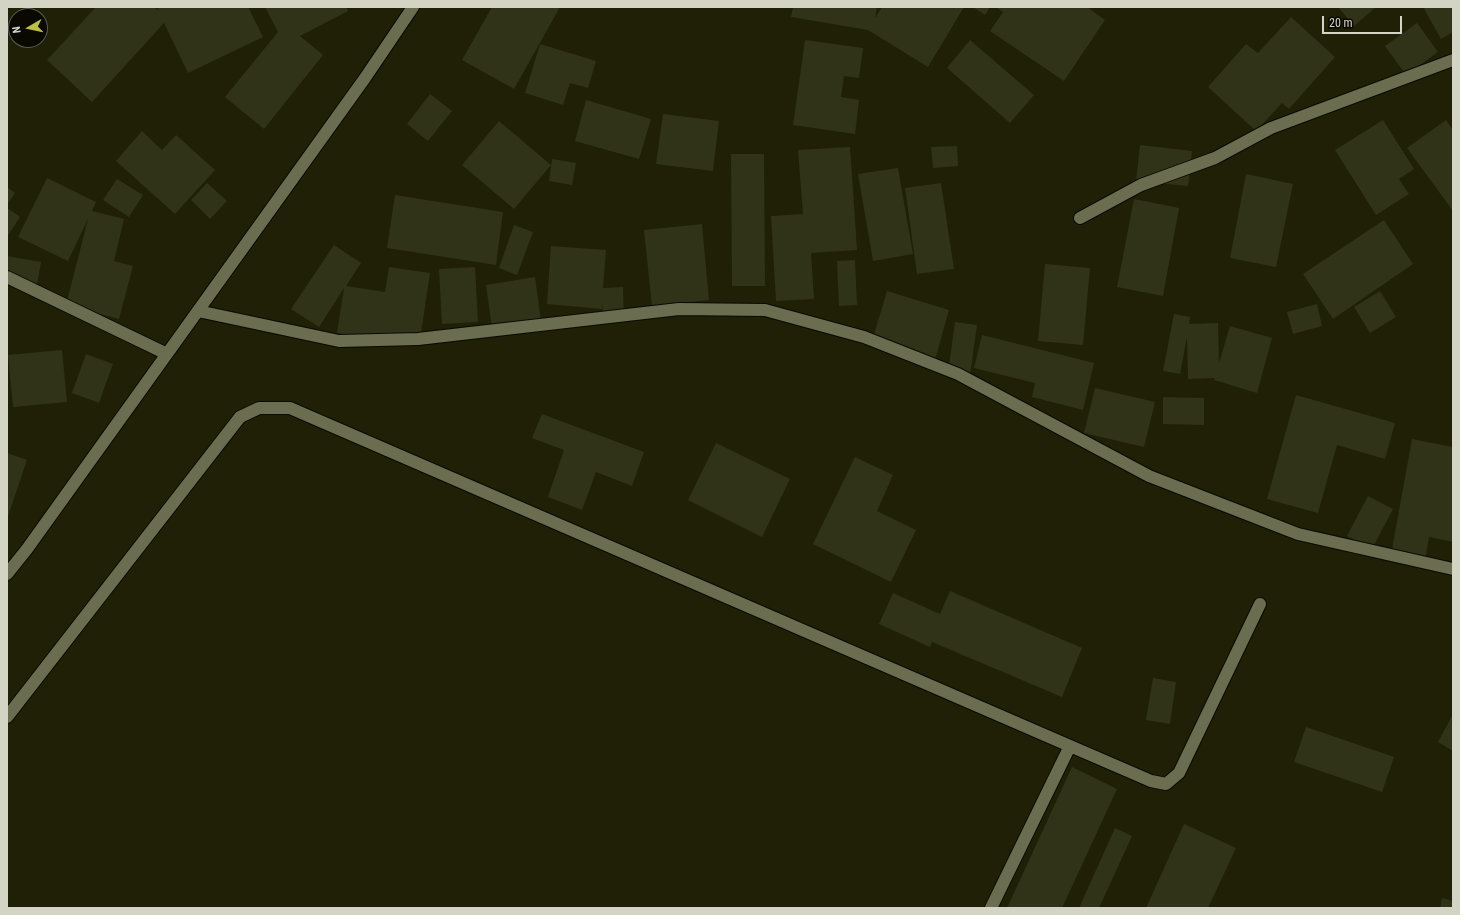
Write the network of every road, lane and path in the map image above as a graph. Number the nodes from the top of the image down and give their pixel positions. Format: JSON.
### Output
{"nodes":[{"id":1,"x":414,"y":7,"type":"edge"},
{"id":2,"x":1453,"y":60,"type":"edge"},
{"id":3,"x":1080,"y":218,"type":"dead end"},
{"id":4,"x":7,"y":277,"type":"edge"},
{"id":5,"x":198,"y":311,"type":"junction"},
{"id":6,"x":167,"y":354,"type":"junction"},
{"id":7,"x":1453,"y":569,"type":"edge"},
{"id":8,"x":7,"y":574,"type":"edge"},
{"id":9,"x":1260,"y":604,"type":"dead end"},
{"id":10,"x":7,"y":717,"type":"edge"},
{"id":11,"x":1070,"y":746,"type":"junction"},
{"id":12,"x":991,"y":908,"type":"edge"}],
"edges":[{"from":1,"to":5,"type":"street"},
{"from":2,"to":3,"type":"street"},
{"from":4,"to":6,"type":"street"},
{"from":5,"to":6,"type":"street"},
{"from":5,"to":7,"type":"street"},
{"from":6,"to":8,"type":"street"},
{"from":9,"to":11,"type":"street"},
{"from":10,"to":11,"type":"street"},
{"from":11,"to":12,"type":"street"}]}
